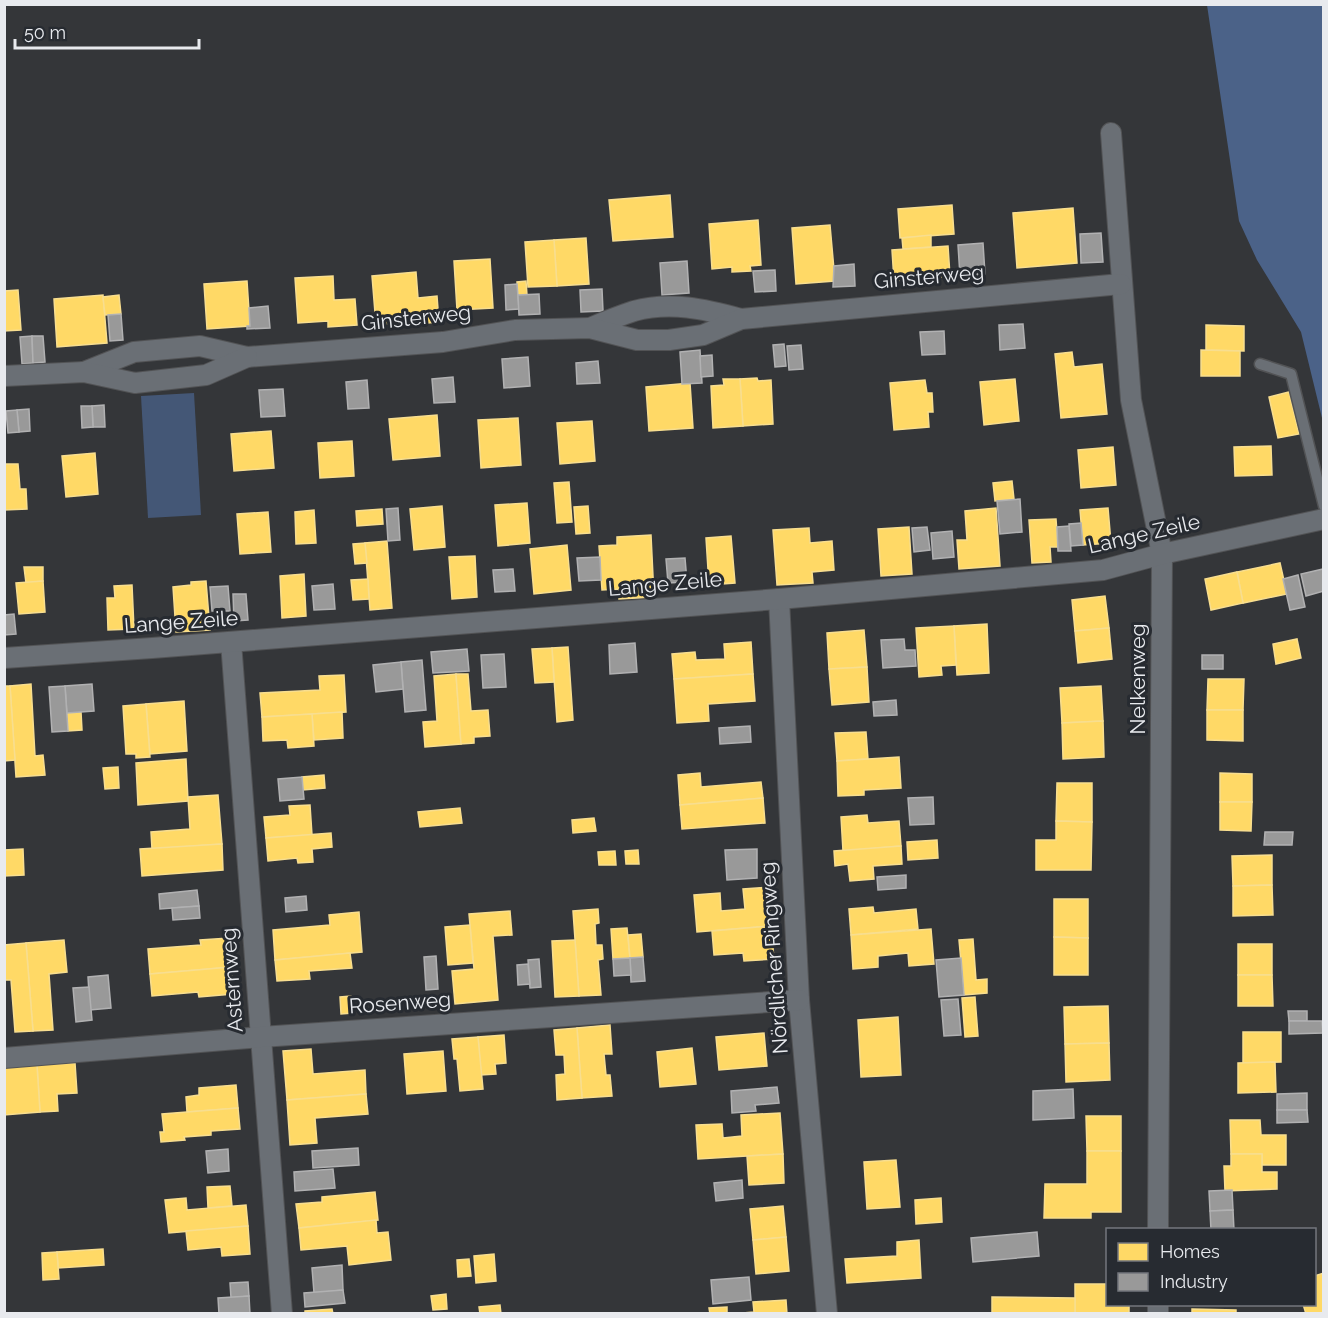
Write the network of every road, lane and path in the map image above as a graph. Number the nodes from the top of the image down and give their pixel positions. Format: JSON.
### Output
{"nodes":[{"id":1,"x":1111,"y":133,"type":"dead end"},
{"id":2,"x":1121,"y":284,"type":"junction"},
{"id":3,"x":741,"y":319,"type":"junction"},
{"id":4,"x":590,"y":328,"type":"junction"},
{"id":5,"x":247,"y":357,"type":"junction"},
{"id":6,"x":1260,"y":364,"type":"dead end"},
{"id":7,"x":84,"y":372,"type":"junction"},
{"id":8,"x":4,"y":376,"type":"edge"},
{"id":9,"x":1323,"y":506,"type":"edge"},
{"id":10,"x":1323,"y":519,"type":"edge"},
{"id":11,"x":1162,"y":554,"type":"junction"},
{"id":12,"x":779,"y":599,"type":"junction"},
{"id":13,"x":231,"y":642,"type":"junction"},
{"id":14,"x":4,"y":658,"type":"edge"},
{"id":15,"x":799,"y":1000,"type":"junction"},
{"id":16,"x":261,"y":1037,"type":"junction"},
{"id":17,"x":4,"y":1058,"type":"edge"},
{"id":18,"x":1158,"y":1228,"type":"edge"},
{"id":19,"x":282,"y":1314,"type":"edge"},
{"id":20,"x":827,"y":1314,"type":"edge"}],
"edges":[{"from":1,"to":2,"type":"street","name":"Nelkenweg"},
{"from":2,"to":3,"type":"street","name":"Ginsterweg"},
{"from":2,"to":11,"type":"street","name":"Nelkenweg"},
{"from":3,"to":4,"type":"street","name":"Ginsterweg"},
{"from":3,"to":4,"type":"street","name":"Ginsterweg"},
{"from":4,"to":5,"type":"street","name":"Ginsterweg"},
{"from":5,"to":7,"type":"street","name":"Ginsterweg"},
{"from":5,"to":7,"type":"street","name":"Ginsterweg"},
{"from":6,"to":9,"type":"lane"},
{"from":7,"to":8,"type":"street","name":"Ginsterweg"},
{"from":10,"to":11,"type":"street","name":"Lange Zeile"},
{"from":11,"to":12,"type":"street","name":"Lange Zeile"},
{"from":11,"to":18,"type":"street","name":"Nelkenweg"},
{"from":12,"to":13,"type":"street","name":"Lange Zeile"},
{"from":12,"to":15,"type":"street","name":"Nördlicher Ringweg"},
{"from":13,"to":14,"type":"street","name":"Lange Zeile"},
{"from":13,"to":16,"type":"street","name":"Asternweg"},
{"from":15,"to":16,"type":"street","name":"Rosenweg"},
{"from":15,"to":20,"type":"street","name":"Nördlicher Ringweg"},
{"from":16,"to":17,"type":"street","name":"Rosenweg"},
{"from":16,"to":19,"type":"street","name":"Asternweg"}]}
